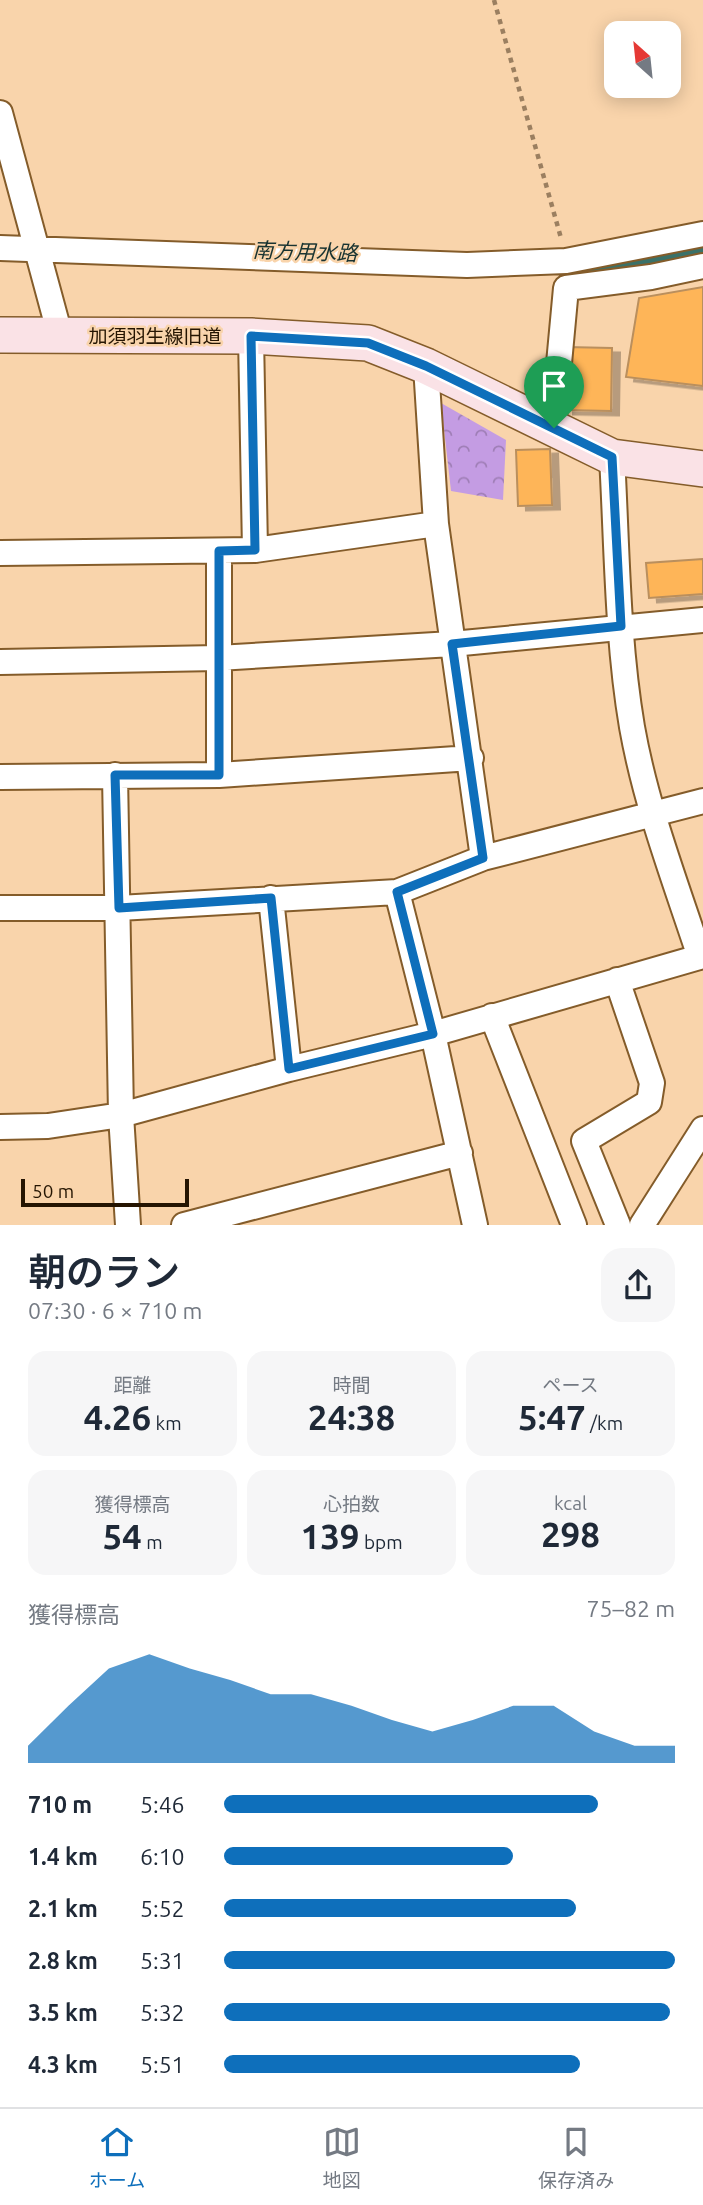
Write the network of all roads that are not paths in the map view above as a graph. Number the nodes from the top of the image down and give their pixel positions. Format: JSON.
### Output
{"nodes":[{"id":1,"x":0,"y":113,"type":"edge"},
{"id":2,"x":703,"y":234,"type":"edge"},
{"id":3,"x":0,"y":248,"type":"edge"},
{"id":4,"x":38,"y":256,"type":"junction"},
{"id":5,"x":703,"y":266,"type":"edge"},
{"id":6,"x":0,"y":335,"type":"edge"},
{"id":7,"x":60,"y":335,"type":"junction"},
{"id":8,"x":251,"y":336,"type":"junction"},
{"id":9,"x":426,"y":366,"type":"junction"},
{"id":10,"x":554,"y":428,"type":"junction"},
{"id":11,"x":612,"y":457,"type":"junction"},
{"id":12,"x":703,"y":469,"type":"edge"},
{"id":13,"x":436,"y":524,"type":"junction"},
{"id":14,"x":255,"y":550,"type":"junction"},
{"id":15,"x":219,"y":551,"type":"junction"},
{"id":16,"x":0,"y":552,"type":"edge"},
{"id":17,"x":703,"y":620,"type":"edge"},
{"id":18,"x":621,"y":626,"type":"junction"},
{"id":19,"x":452,"y":644,"type":"junction"},
{"id":20,"x":218,"y":658,"type":"junction"},
{"id":21,"x":0,"y":663,"type":"edge"},
{"id":22,"x":471,"y":758,"type":"junction"},
{"id":23,"x":115,"y":775,"type":"junction"},
{"id":24,"x":219,"y":775,"type":"junction"},
{"id":25,"x":0,"y":777,"type":"edge"},
{"id":26,"x":703,"y":801,"type":"edge"},
{"id":27,"x":653,"y":812,"type":"junction"},
{"id":28,"x":483,"y":858,"type":"junction"},
{"id":29,"x":397,"y":892,"type":"junction"},
{"id":30,"x":271,"y":898,"type":"junction"},
{"id":31,"x":0,"y":908,"type":"edge"},
{"id":32,"x":119,"y":908,"type":"junction"},
{"id":33,"x":701,"y":956,"type":"edge"},
{"id":34,"x":617,"y":980,"type":"junction"},
{"id":35,"x":492,"y":1016,"type":"junction"},
{"id":36,"x":433,"y":1034,"type":"junction"},
{"id":37,"x":289,"y":1069,"type":"junction"},
{"id":38,"x":121,"y":1115,"type":"junction"},
{"id":39,"x":0,"y":1127,"type":"edge"},
{"id":40,"x":703,"y":1129,"type":"edge"},
{"id":41,"x":460,"y":1153,"type":"junction"},
{"id":42,"x":128,"y":1225,"type":"edge"},
{"id":43,"x":184,"y":1225,"type":"edge"},
{"id":44,"x":475,"y":1225,"type":"edge"},
{"id":45,"x":574,"y":1225,"type":"edge"},
{"id":46,"x":618,"y":1225,"type":"edge"},
{"id":47,"x":642,"y":1225,"type":"edge"}],
"edges":[{"from":1,"to":4,"type":"street"},
{"from":2,"to":4,"type":"street"},
{"from":3,"to":4,"type":"street"},
{"from":4,"to":7,"type":"street"},
{"from":5,"to":10,"type":"street"},
{"from":6,"to":7,"type":"street","name":"加須羽生線旧道"},
{"from":7,"to":8,"type":"street","name":"加須羽生線旧道"},
{"from":8,"to":9,"type":"street","name":"加須羽生線旧道"},
{"from":8,"to":14,"type":"street"},
{"from":9,"to":10,"type":"street","name":"加須羽生線旧道"},
{"from":9,"to":13,"type":"street"},
{"from":10,"to":11,"type":"street","name":"加須羽生線旧道"},
{"from":11,"to":12,"type":"street","name":"加須羽生線旧道"},
{"from":11,"to":18,"type":"street"},
{"from":13,"to":14,"type":"street"},
{"from":13,"to":19,"type":"street"},
{"from":14,"to":15,"type":"street"},
{"from":15,"to":16,"type":"street"},
{"from":15,"to":20,"type":"street"},
{"from":17,"to":18,"type":"street"},
{"from":18,"to":19,"type":"street"},
{"from":18,"to":27,"type":"street"},
{"from":19,"to":20,"type":"street"},
{"from":19,"to":22,"type":"street"},
{"from":20,"to":21,"type":"street"},
{"from":20,"to":24,"type":"street"},
{"from":22,"to":24,"type":"street"},
{"from":22,"to":28,"type":"street"},
{"from":23,"to":24,"type":"street"},
{"from":23,"to":25,"type":"street"},
{"from":23,"to":32,"type":"street"},
{"from":26,"to":27,"type":"street"},
{"from":27,"to":28,"type":"street"},
{"from":27,"to":33,"type":"street"},
{"from":28,"to":29,"type":"street"},
{"from":29,"to":30,"type":"street"},
{"from":29,"to":36,"type":"street"},
{"from":30,"to":32,"type":"street"},
{"from":30,"to":37,"type":"street"},
{"from":31,"to":32,"type":"street"},
{"from":32,"to":38,"type":"street"},
{"from":33,"to":34,"type":"street"},
{"from":34,"to":35,"type":"street"},
{"from":34,"to":46,"type":"street"},
{"from":35,"to":36,"type":"street"},
{"from":35,"to":45,"type":"street"},
{"from":36,"to":37,"type":"street"},
{"from":36,"to":41,"type":"street"},
{"from":37,"to":38,"type":"street"},
{"from":38,"to":39,"type":"street"},
{"from":38,"to":42,"type":"street"},
{"from":40,"to":47,"type":"street"},
{"from":41,"to":43,"type":"street"},
{"from":41,"to":44,"type":"street"}]}
